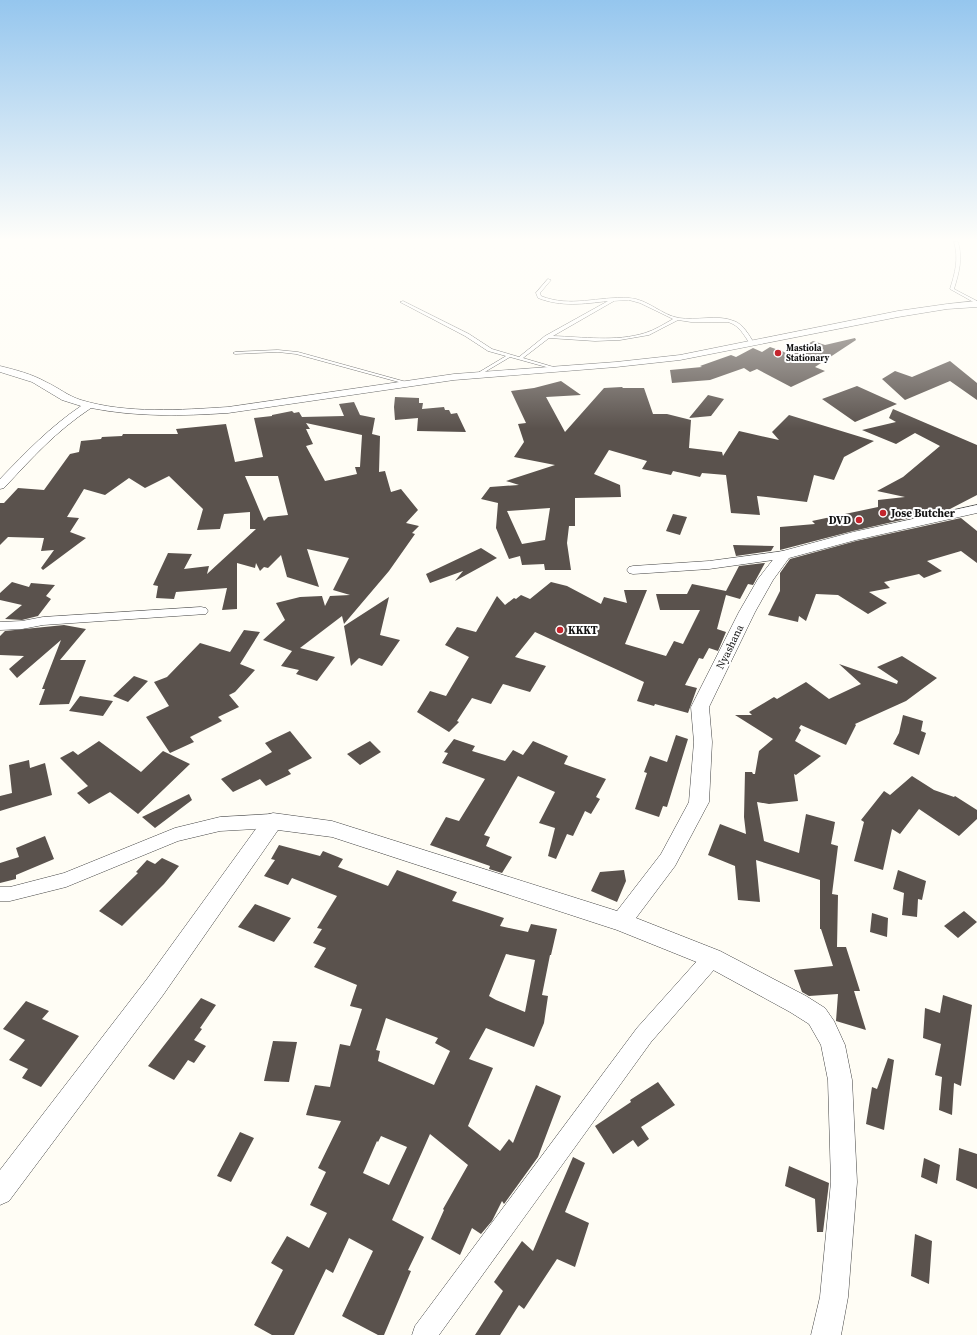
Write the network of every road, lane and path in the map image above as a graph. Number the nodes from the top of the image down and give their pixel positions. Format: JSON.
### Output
{"nodes":[{"id":1,"x":407,"y":304,"type":"edge"},
{"id":2,"x":605,"y":304,"type":"edge"},
{"id":3,"x":645,"y":304,"type":"edge"},
{"id":4,"x":973,"y":304,"type":"edge"},
{"id":5,"x":677,"y":319,"type":"junction"},
{"id":6,"x":547,"y":337,"type":"junction"},
{"id":7,"x":752,"y":343,"type":"junction"},
{"id":8,"x":235,"y":353,"type":"dead end"},
{"id":9,"x":509,"y":356,"type":"junction"},
{"id":10,"x":519,"y":359,"type":"junction"},
{"id":11,"x":0,"y":369,"type":"edge"},
{"id":12,"x":555,"y":369,"type":"junction"},
{"id":13,"x":478,"y":375,"type":"junction"},
{"id":14,"x":408,"y":382,"type":"junction"},
{"id":15,"x":89,"y":405,"type":"junction"},
{"id":16,"x":0,"y":486,"type":"edge"},
{"id":17,"x":977,"y":509,"type":"edge"},
{"id":18,"x":784,"y":555,"type":"junction"},
{"id":19,"x":633,"y":570,"type":"dead end"},
{"id":20,"x":201,"y":612,"type":"dead end"},
{"id":21,"x":0,"y":626,"type":"edge"},
{"id":22,"x":273,"y":821,"type":"junction"},
{"id":23,"x":0,"y":894,"type":"edge"},
{"id":24,"x":621,"y":922,"type":"junction"},
{"id":25,"x":712,"y":958,"type":"junction"},
{"id":26,"x":0,"y":1192,"type":"edge"},
{"id":27,"x":424,"y":1335,"type":"edge"},
{"id":28,"x":826,"y":1335,"type":"edge"}],
"edges":[{"from":1,"to":9,"type":"lane"},
{"from":2,"to":6,"type":"lane"},
{"from":3,"to":5,"type":"lane"},
{"from":4,"to":7,"type":"street"},
{"from":5,"to":6,"type":"lane"},
{"from":5,"to":7,"type":"lane"},
{"from":6,"to":10,"type":"lane"},
{"from":7,"to":12,"type":"street"},
{"from":8,"to":14,"type":"lane"},
{"from":9,"to":10,"type":"lane"},
{"from":9,"to":13,"type":"lane"},
{"from":10,"to":12,"type":"lane"},
{"from":11,"to":15,"type":"street"},
{"from":12,"to":13,"type":"street"},
{"from":13,"to":14,"type":"street"},
{"from":14,"to":15,"type":"street"},
{"from":15,"to":16,"type":"street"},
{"from":17,"to":18,"type":"street"},
{"from":18,"to":19,"type":"street"},
{"from":18,"to":24,"type":"street","name":"Nyashana"},
{"from":20,"to":21,"type":"street"},
{"from":22,"to":23,"type":"street"},
{"from":22,"to":24,"type":"street"},
{"from":22,"to":26,"type":"street"},
{"from":24,"to":25,"type":"street"},
{"from":25,"to":27,"type":"street"},
{"from":25,"to":28,"type":"street"}]}
